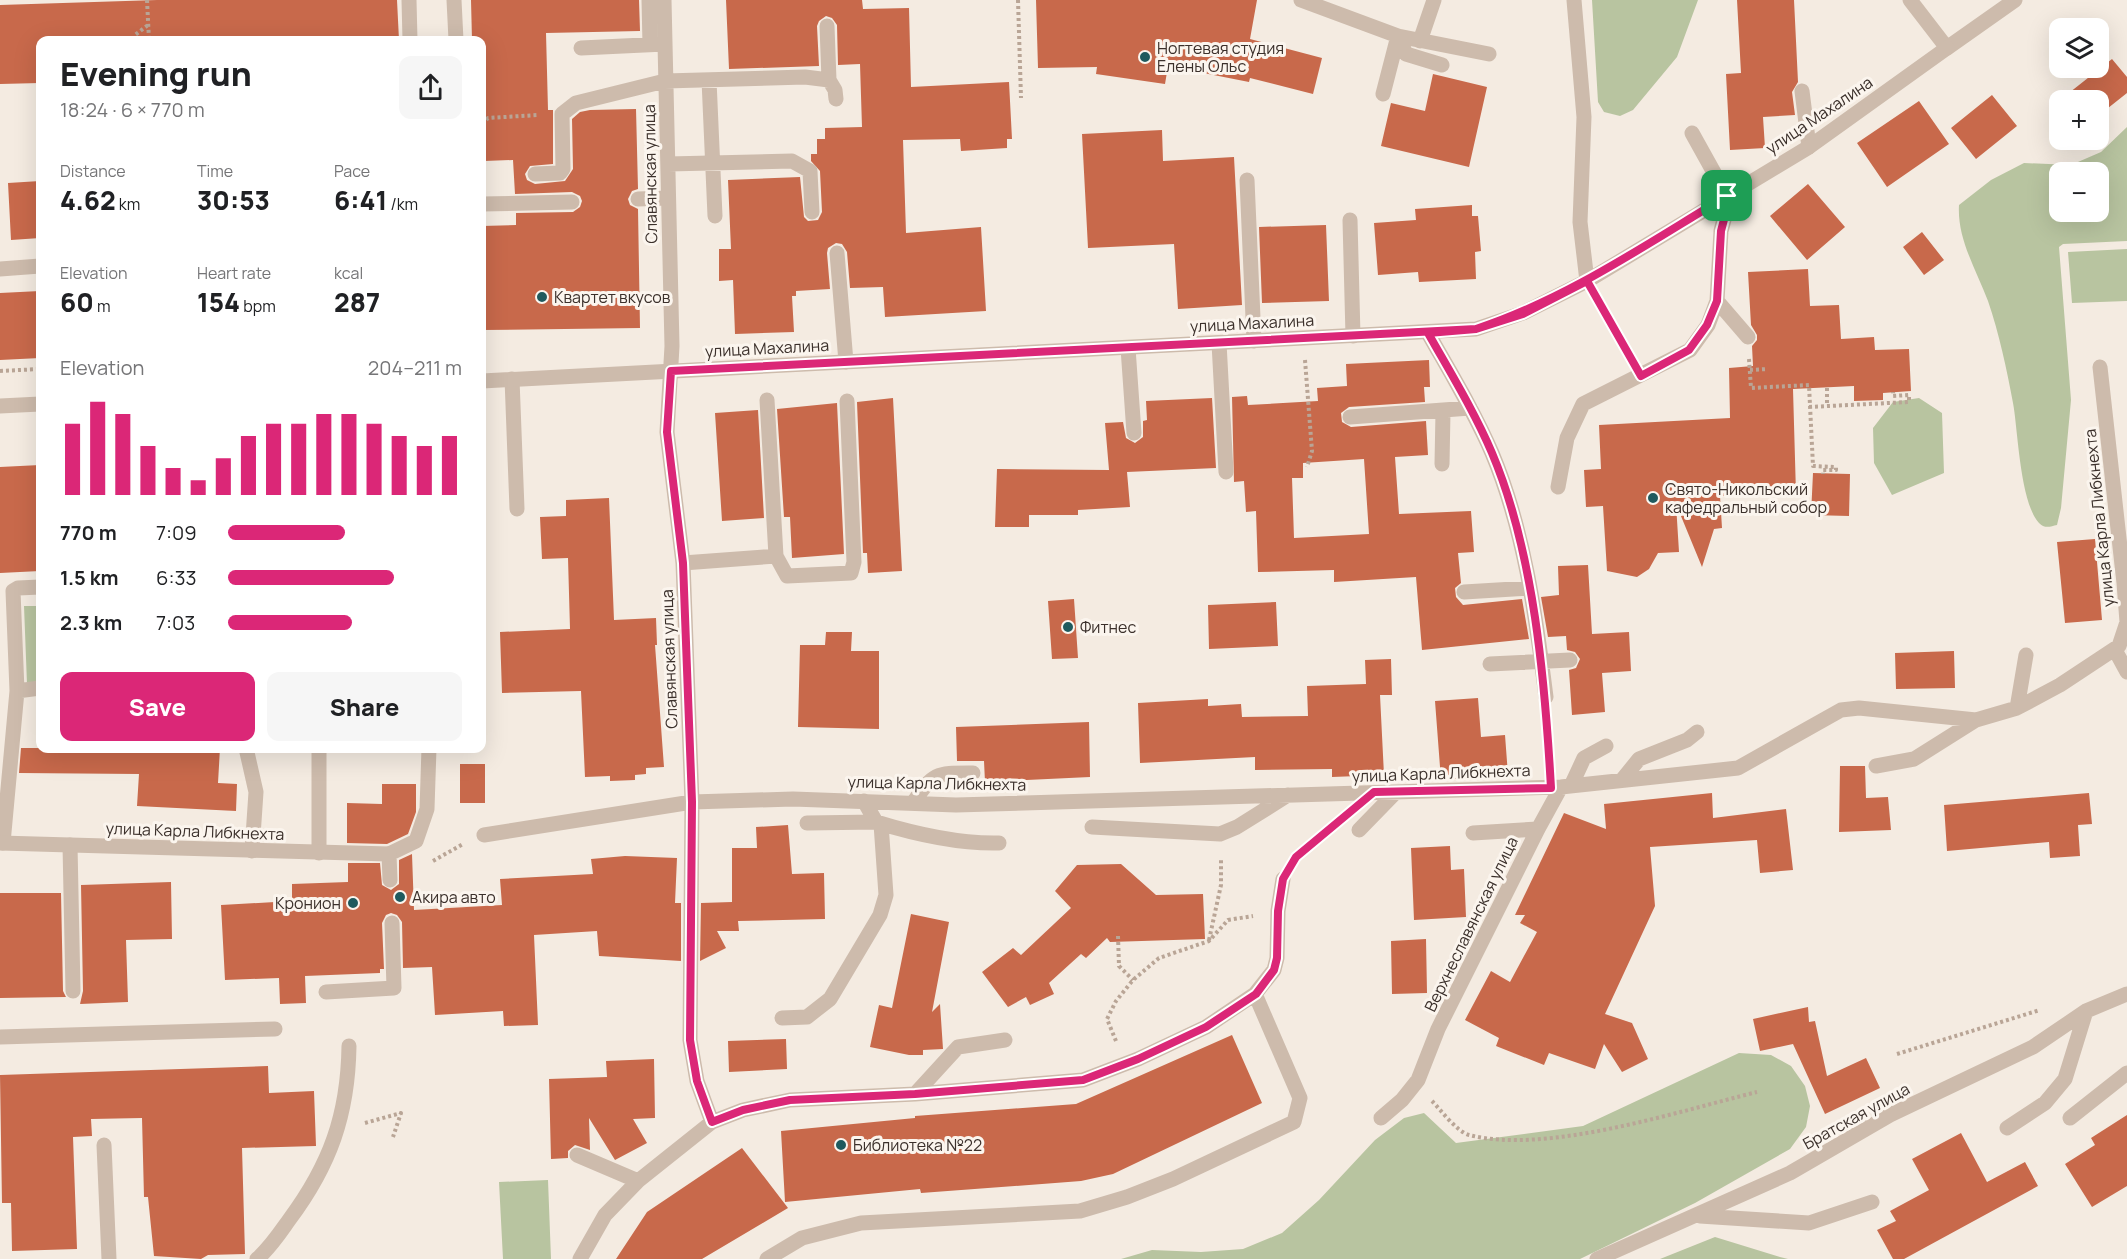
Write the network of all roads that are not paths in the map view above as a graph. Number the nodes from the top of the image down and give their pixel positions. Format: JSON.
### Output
{"nodes":[{"id":1,"x":409,"y":0,"type":"edge"},
{"id":2,"x":454,"y":0,"type":"edge"},
{"id":3,"x":649,"y":0,"type":"edge"},
{"id":4,"x":664,"y":0,"type":"edge"},
{"id":5,"x":1301,"y":0,"type":"edge"},
{"id":6,"x":1434,"y":0,"type":"edge"},
{"id":7,"x":1574,"y":0,"type":"edge"},
{"id":8,"x":1910,"y":0,"type":"edge"},
{"id":9,"x":2015,"y":0,"type":"edge"},
{"id":10,"x":1326,"y":4,"type":"edge"},
{"id":11,"x":827,"y":26,"type":"dead end"},
{"id":12,"x":410,"y":36,"type":"edge"},
{"id":13,"x":456,"y":36,"type":"edge"},
{"id":14,"x":1398,"y":36,"type":"junction"},
{"id":15,"x":1420,"y":41,"type":"junction"},
{"id":16,"x":657,"y":44,"type":"junction"},
{"id":17,"x":581,"y":48,"type":"dead end"},
{"id":18,"x":1947,"y":48,"type":"junction"},
{"id":19,"x":1489,"y":54,"type":"dead end"},
{"id":20,"x":1442,"y":66,"type":"dead end"},
{"id":21,"x":710,"y":80,"type":"junction"},
{"id":22,"x":829,"y":80,"type":"junction"},
{"id":23,"x":665,"y":81,"type":"junction"},
{"id":24,"x":1802,"y":91,"type":"dead end"},
{"id":25,"x":1383,"y":94,"type":"dead end"},
{"id":26,"x":836,"y":99,"type":"dead end"},
{"id":27,"x":1692,"y":133,"type":"dead end"},
{"id":28,"x":1809,"y":147,"type":"junction"},
{"id":29,"x":713,"y":163,"type":"junction"},
{"id":30,"x":668,"y":164,"type":"junction"},
{"id":31,"x":535,"y":174,"type":"dead end"},
{"id":32,"x":1247,"y":180,"type":"dead end"},
{"id":33,"x":1729,"y":195,"type":"junction"},
{"id":34,"x":668,"y":198,"type":"junction"},
{"id":35,"x":638,"y":199,"type":"dead end"},
{"id":36,"x":572,"y":202,"type":"dead end"},
{"id":37,"x":486,"y":204,"type":"edge"},
{"id":38,"x":812,"y":212,"type":"dead end"},
{"id":39,"x":716,"y":216,"type":"dead end"},
{"id":40,"x":1350,"y":220,"type":"dead end"},
{"id":41,"x":837,"y":253,"type":"dead end"},
{"id":42,"x":36,"y":266,"type":"edge"},
{"id":43,"x":0,"y":268,"type":"edge"},
{"id":44,"x":1587,"y":281,"type":"junction"},
{"id":45,"x":1717,"y":301,"type":"junction"},
{"id":46,"x":1428,"y":333,"type":"junction"},
{"id":47,"x":1353,"y":336,"type":"junction"},
{"id":48,"x":1748,"y":337,"type":"dead end"},
{"id":49,"x":1254,"y":341,"type":"junction"},
{"id":50,"x":1219,"y":343,"type":"junction"},
{"id":51,"x":1128,"y":348,"type":"junction"},
{"id":52,"x":846,"y":362,"type":"junction"},
{"id":53,"x":2100,"y":367,"type":"dead end"},
{"id":54,"x":671,"y":371,"type":"junction"},
{"id":55,"x":512,"y":379,"type":"junction"},
{"id":56,"x":486,"y":381,"type":"edge"},
{"id":57,"x":766,"y":400,"type":"dead end"},
{"id":58,"x":847,"y":401,"type":"dead end"},
{"id":59,"x":36,"y":404,"type":"edge"},
{"id":60,"x":0,"y":406,"type":"edge"},
{"id":61,"x":1470,"y":408,"type":"junction"},
{"id":62,"x":1443,"y":412,"type":"junction"},
{"id":63,"x":1350,"y":417,"type":"dead end"},
{"id":64,"x":1134,"y":433,"type":"dead end"},
{"id":65,"x":1442,"y":464,"type":"dead end"},
{"id":66,"x":1226,"y":472,"type":"dead end"},
{"id":67,"x":1558,"y":487,"type":"dead end"},
{"id":68,"x":517,"y":509,"type":"dead end"},
{"id":69,"x":776,"y":556,"type":"junction"},
{"id":70,"x":683,"y":563,"type":"junction"},
{"id":71,"x":36,"y":587,"type":"edge"},
{"id":72,"x":1529,"y":588,"type":"junction"},
{"id":73,"x":1464,"y":592,"type":"dead end"},
{"id":74,"x":2115,"y":650,"type":"junction"},
{"id":75,"x":2026,"y":655,"type":"dead end"},
{"id":76,"x":1569,"y":660,"type":"dead end"},
{"id":77,"x":1541,"y":661,"type":"junction"},
{"id":78,"x":1490,"y":664,"type":"dead end"},
{"id":79,"x":2127,"y":672,"type":"edge"},
{"id":80,"x":36,"y":689,"type":"edge"},
{"id":81,"x":17,"y":691,"type":"junction"},
{"id":82,"x":1546,"y":697,"type":"road end"},
{"id":83,"x":2017,"y":708,"type":"junction"},
{"id":84,"x":1976,"y":720,"type":"junction"},
{"id":85,"x":1697,"y":732,"type":"dead end"},
{"id":86,"x":1606,"y":746,"type":"dead end"},
{"id":87,"x":247,"y":753,"type":"edge"},
{"id":88,"x":319,"y":753,"type":"edge"},
{"id":89,"x":429,"y":753,"type":"edge"},
{"id":90,"x":1876,"y":766,"type":"dead end"},
{"id":91,"x":973,"y":773,"type":"dead end"},
{"id":92,"x":1622,"y":780,"type":"junction"},
{"id":93,"x":1561,"y":787,"type":"junction"},
{"id":94,"x":1396,"y":792,"type":"junction"},
{"id":95,"x":1288,"y":795,"type":"junction"},
{"id":96,"x":864,"y":801,"type":"junction"},
{"id":97,"x":692,"y":802,"type":"junction"},
{"id":98,"x":913,"y":803,"type":"junction"},
{"id":99,"x":807,"y":823,"type":"dead end"},
{"id":100,"x":879,"y":823,"type":"junction"},
{"id":101,"x":1092,"y":827,"type":"dead end"},
{"id":102,"x":1538,"y":829,"type":"junction"},
{"id":103,"x":1359,"y":830,"type":"dead end"},
{"id":104,"x":1473,"y":832,"type":"dead end"},
{"id":105,"x":484,"y":835,"type":"road end"},
{"id":106,"x":1,"y":843,"type":"edge"},
{"id":107,"x":999,"y":843,"type":"dead end"},
{"id":108,"x":70,"y":845,"type":"junction"},
{"id":109,"x":252,"y":851,"type":"junction"},
{"id":110,"x":319,"y":853,"type":"junction"},
{"id":111,"x":389,"y":854,"type":"junction"},
{"id":112,"x":1283,"y":879,"type":"road end"},
{"id":113,"x":390,"y":880,"type":"dead end"},
{"id":114,"x":392,"y":923,"type":"dead end"},
{"id":115,"x":73,"y":991,"type":"dead end"},
{"id":116,"x":326,"y":992,"type":"dead end"},
{"id":117,"x":1256,"y":994,"type":"junction"},
{"id":118,"x":2127,"y":994,"type":"edge"},
{"id":119,"x":2085,"y":1011,"type":"junction"},
{"id":120,"x":782,"y":1018,"type":"dead end"},
{"id":121,"x":275,"y":1029,"type":"dead end"},
{"id":122,"x":0,"y":1037,"type":"edge"},
{"id":123,"x":1005,"y":1040,"type":"dead end"},
{"id":124,"x":349,"y":1046,"type":"dead end"},
{"id":125,"x":2127,"y":1073,"type":"edge"},
{"id":126,"x":915,"y":1094,"type":"junction"},
{"id":127,"x":1381,"y":1118,"type":"dead end"},
{"id":128,"x":2070,"y":1118,"type":"dead end"},
{"id":129,"x":712,"y":1122,"type":"junction"},
{"id":130,"x":2007,"y":1128,"type":"dead end"},
{"id":131,"x":104,"y":1145,"type":"dead end"},
{"id":132,"x":577,"y":1155,"type":"dead end"},
{"id":133,"x":638,"y":1181,"type":"junction"},
{"id":134,"x":1872,"y":1202,"type":"dead end"},
{"id":135,"x":1697,"y":1216,"type":"junction"},
{"id":136,"x":109,"y":1259,"type":"edge"},
{"id":137,"x":257,"y":1259,"type":"edge"},
{"id":138,"x":580,"y":1259,"type":"edge"},
{"id":139,"x":767,"y":1259,"type":"edge"},
{"id":140,"x":1597,"y":1259,"type":"edge"}],
"edges":[{"from":1,"to":12,"type":"street"},
{"from":2,"to":13,"type":"street"},
{"from":3,"to":16,"type":"street"},
{"from":4,"to":16,"type":"street","name":"Славянская улица"},
{"from":5,"to":10,"type":"street"},
{"from":6,"to":15,"type":"street"},
{"from":7,"to":44,"type":"street"},
{"from":8,"to":18,"type":"street"},
{"from":9,"to":18,"type":"street","name":"улица Махалина"},
{"from":10,"to":14,"type":"street"},
{"from":11,"to":22,"type":"street"},
{"from":14,"to":15,"type":"street"},
{"from":14,"to":20,"type":"street"},
{"from":14,"to":25,"type":"street"},
{"from":15,"to":19,"type":"street"},
{"from":16,"to":17,"type":"street"},
{"from":16,"to":23,"type":"street","name":"Славянская улица"},
{"from":18,"to":28,"type":"street","name":"улица Махалина"},
{"from":21,"to":22,"type":"street"},
{"from":21,"to":23,"type":"street"},
{"from":21,"to":29,"type":"street"},
{"from":22,"to":26,"type":"street"},
{"from":23,"to":30,"type":"street","name":"Славянская улица"},
{"from":23,"to":31,"type":"street"},
{"from":24,"to":28,"type":"street"},
{"from":27,"to":33,"type":"street"},
{"from":28,"to":33,"type":"street","name":"улица Махалина"},
{"from":29,"to":30,"type":"street"},
{"from":29,"to":38,"type":"street"},
{"from":29,"to":39,"type":"street"},
{"from":30,"to":34,"type":"street","name":"Славянская улица"},
{"from":32,"to":49,"type":"street"},
{"from":33,"to":44,"type":"street","name":"улица Махалина"},
{"from":33,"to":45,"type":"street"},
{"from":34,"to":35,"type":"street"},
{"from":34,"to":54,"type":"street","name":"Славянская улица"},
{"from":36,"to":37,"type":"street"},
{"from":40,"to":47,"type":"street"},
{"from":41,"to":52,"type":"street"},
{"from":42,"to":43,"type":"street"},
{"from":44,"to":46,"type":"street","name":"улица Махалина"},
{"from":45,"to":48,"type":"street"},
{"from":45,"to":67,"type":"street"},
{"from":46,"to":47,"type":"street","name":"улица Махалина"},
{"from":46,"to":61,"type":"street"},
{"from":47,"to":49,"type":"street","name":"улица Махалина"},
{"from":49,"to":50,"type":"street","name":"улица Махалина"},
{"from":50,"to":51,"type":"street","name":"улица Махалина"},
{"from":50,"to":66,"type":"street"},
{"from":51,"to":52,"type":"street","name":"улица Махалина"},
{"from":51,"to":64,"type":"street"},
{"from":52,"to":54,"type":"street","name":"улица Махалина"},
{"from":53,"to":74,"type":"street","name":"улица Карла Либкнехта"},
{"from":54,"to":55,"type":"street","name":"улица Махалина"},
{"from":54,"to":70,"type":"street","name":"Славянская улица"},
{"from":55,"to":56,"type":"street","name":"улица Махалина"},
{"from":55,"to":68,"type":"street"},
{"from":57,"to":69,"type":"street"},
{"from":58,"to":69,"type":"street"},
{"from":59,"to":60,"type":"street"},
{"from":61,"to":62,"type":"street"},
{"from":61,"to":72,"type":"street"},
{"from":62,"to":63,"type":"street"},
{"from":62,"to":65,"type":"street"},
{"from":69,"to":70,"type":"street"},
{"from":70,"to":97,"type":"street","name":"Славянская улица"},
{"from":71,"to":81,"type":"street"},
{"from":72,"to":73,"type":"street"},
{"from":72,"to":77,"type":"street"},
{"from":74,"to":79,"type":"street"},
{"from":74,"to":83,"type":"street","name":"улица Карла Либкнехта"},
{"from":75,"to":83,"type":"street"},
{"from":76,"to":77,"type":"street"},
{"from":77,"to":78,"type":"street"},
{"from":77,"to":82,"type":"street"},
{"from":80,"to":81,"type":"street"},
{"from":81,"to":106,"type":"street"},
{"from":83,"to":84,"type":"street","name":"улица Карла Либкнехта"},
{"from":84,"to":90,"type":"street"},
{"from":84,"to":92,"type":"street","name":"улица Карла Либкнехта"},
{"from":85,"to":92,"type":"street"},
{"from":86,"to":93,"type":"street","name":"Верхнеславянская улица"},
{"from":87,"to":109,"type":"street"},
{"from":88,"to":110,"type":"street"},
{"from":89,"to":111,"type":"street"},
{"from":91,"to":98,"type":"street"},
{"from":92,"to":93,"type":"street","name":"улица Карла Либкнехта"},
{"from":93,"to":94,"type":"street","name":"улица Карла Либкнехта"},
{"from":93,"to":102,"type":"street","name":"Верхнеславянская улица"},
{"from":94,"to":95,"type":"street","name":"улица Карла Либкнехта"},
{"from":94,"to":103,"type":"street"},
{"from":95,"to":98,"type":"street","name":"улица Карла Либкнехта"},
{"from":95,"to":101,"type":"street"},
{"from":96,"to":97,"type":"street","name":"улица Карла Либкнехта"},
{"from":96,"to":98,"type":"street","name":"улица Карла Либкнехта"},
{"from":96,"to":100,"type":"street"},
{"from":97,"to":105,"type":"street","name":"улица Карла Либкнехта"},
{"from":97,"to":129,"type":"street","name":"Славянская улица"},
{"from":99,"to":100,"type":"street"},
{"from":100,"to":107,"type":"street"},
{"from":100,"to":120,"type":"street"},
{"from":102,"to":104,"type":"street"},
{"from":102,"to":127,"type":"street","name":"Верхнеславянская улица"},
{"from":106,"to":108,"type":"street","name":"улица Карла Либкнехта"},
{"from":108,"to":109,"type":"street","name":"улица Карла Либкнехта"},
{"from":108,"to":115,"type":"street"},
{"from":109,"to":110,"type":"street","name":"улица Карла Либкнехта"},
{"from":110,"to":111,"type":"street","name":"улица Карла Либкнехта"},
{"from":111,"to":113,"type":"street"},
{"from":112,"to":117,"type":"street"},
{"from":114,"to":116,"type":"street"},
{"from":117,"to":126,"type":"street"},
{"from":117,"to":139,"type":"street"},
{"from":118,"to":119,"type":"street","name":"Братская улица"},
{"from":119,"to":130,"type":"street"},
{"from":119,"to":135,"type":"street","name":"Братская улица"},
{"from":121,"to":122,"type":"street"},
{"from":123,"to":126,"type":"street"},
{"from":124,"to":137,"type":"street"},
{"from":125,"to":128,"type":"street"},
{"from":126,"to":129,"type":"street"},
{"from":129,"to":133,"type":"street"},
{"from":131,"to":136,"type":"street"},
{"from":132,"to":133,"type":"street"},
{"from":133,"to":138,"type":"street"},
{"from":134,"to":135,"type":"street"},
{"from":135,"to":140,"type":"street","name":"Братская улица"}]}
